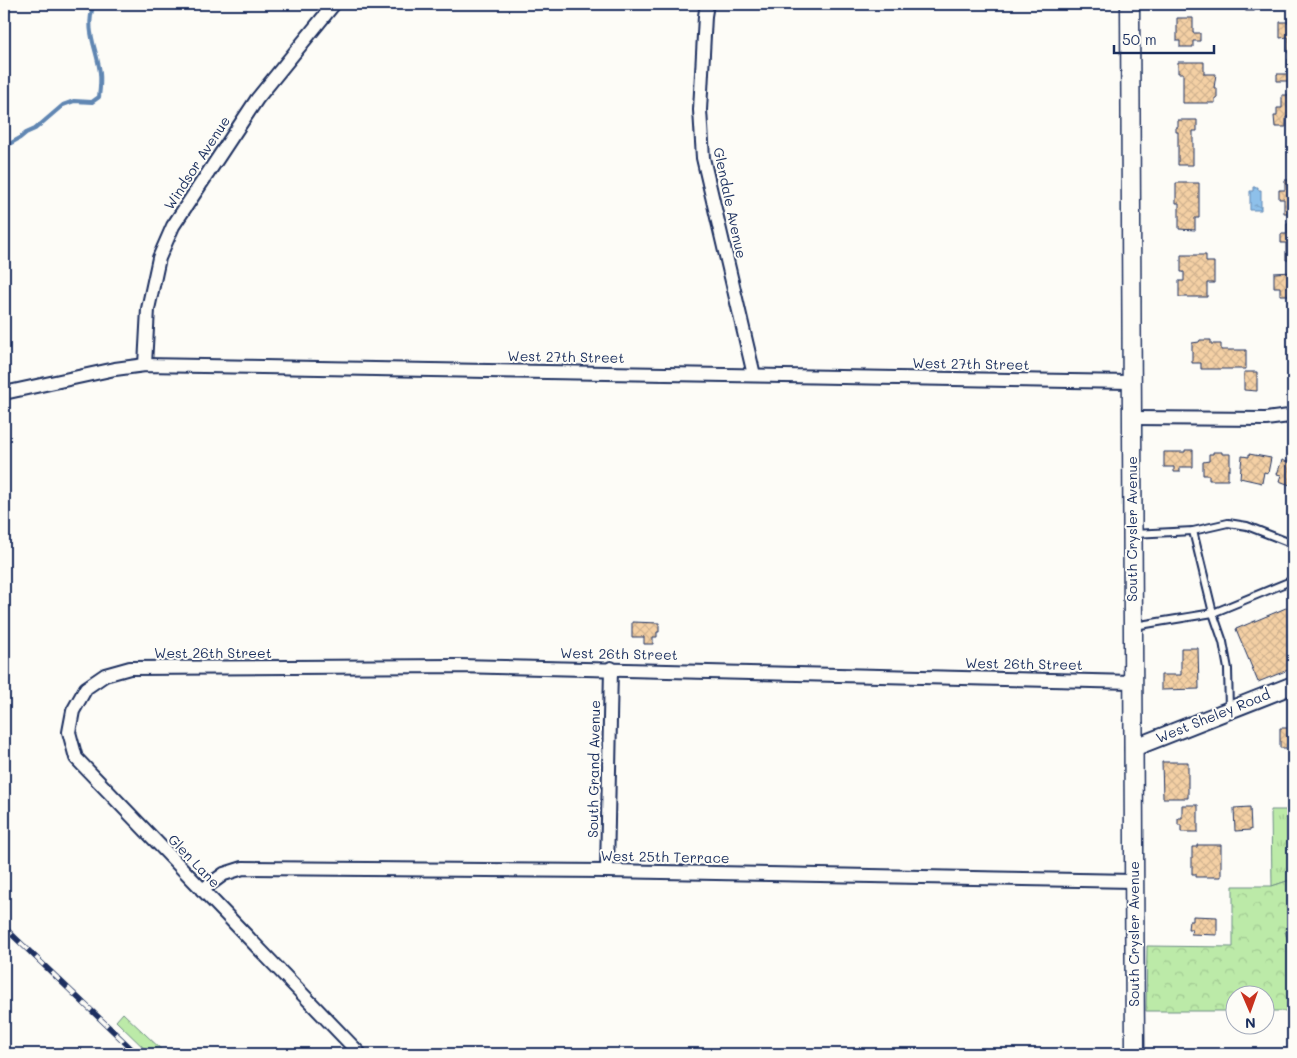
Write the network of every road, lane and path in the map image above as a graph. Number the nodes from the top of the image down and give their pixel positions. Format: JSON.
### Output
{"nodes":[{"id":1,"x":334,"y":4,"type":"edge"},
{"id":2,"x":707,"y":4,"type":"edge"},
{"id":3,"x":1130,"y":4,"type":"edge"},
{"id":4,"x":146,"y":365,"type":"junction"},
{"id":5,"x":754,"y":375,"type":"junction"},
{"id":6,"x":1131,"y":382,"type":"junction"},
{"id":7,"x":4,"y":393,"type":"edge"},
{"id":8,"x":1292,"y":417,"type":"edge"},
{"id":9,"x":1131,"y":418,"type":"junction"},
{"id":10,"x":1193,"y":531,"type":"junction"},
{"id":11,"x":1132,"y":534,"type":"junction"},
{"id":12,"x":1293,"y":544,"type":"edge"},
{"id":13,"x":1293,"y":580,"type":"edge"},
{"id":14,"x":1213,"y":613,"type":"junction"},
{"id":15,"x":1132,"y":627,"type":"junction"},
{"id":16,"x":611,"y":668,"type":"junction"},
{"id":17,"x":105,"y":675,"type":"joint"},
{"id":18,"x":1133,"y":682,"type":"junction"},
{"id":19,"x":1293,"y":685,"type":"edge"},
{"id":20,"x":1229,"y":710,"type":"junction"},
{"id":21,"x":1133,"y":748,"type":"junction"},
{"id":22,"x":607,"y":871,"type":"junction"},
{"id":23,"x":1134,"y":881,"type":"junction"},
{"id":24,"x":202,"y":890,"type":"junction"},
{"id":25,"x":360,"y":1054,"type":"edge"},
{"id":26,"x":1135,"y":1054,"type":"edge"}],
"edges":[{"from":1,"to":4,"type":"street","name":"Windsor Avenue"},
{"from":2,"to":5,"type":"street","name":"Glendale Avenue"},
{"from":3,"to":6,"type":"main road","name":"South Crysler Avenue"},
{"from":4,"to":5,"type":"street","name":"West 27th Street"},
{"from":4,"to":7,"type":"street","name":"West 27th Street"},
{"from":5,"to":6,"type":"street","name":"West 27th Street"},
{"from":6,"to":9,"type":"main road","name":"South Crysler Avenue"},
{"from":8,"to":9,"type":"street"},
{"from":9,"to":11,"type":"main road","name":"South Crysler Avenue"},
{"from":10,"to":11,"type":"lane"},
{"from":10,"to":12,"type":"lane"},
{"from":10,"to":14,"type":"lane"},
{"from":11,"to":15,"type":"main road","name":"South Crysler Avenue"},
{"from":13,"to":14,"type":"lane"},
{"from":14,"to":15,"type":"lane"},
{"from":14,"to":20,"type":"lane"},
{"from":15,"to":18,"type":"main road","name":"South Crysler Avenue"},
{"from":16,"to":17,"type":"street","name":"West 26th Street"},
{"from":16,"to":18,"type":"street","name":"West 26th Street"},
{"from":16,"to":22,"type":"street","name":"South Grand Avenue"},
{"from":17,"to":24,"type":"street","name":"Glen Lane"},
{"from":18,"to":21,"type":"main road","name":"South Crysler Avenue"},
{"from":19,"to":20,"type":"street","name":"West Sheley Road"},
{"from":20,"to":21,"type":"street","name":"West Sheley Road"},
{"from":21,"to":23,"type":"main road","name":"South Crysler Avenue"},
{"from":22,"to":23,"type":"street","name":"West 25th Terrace"},
{"from":22,"to":24,"type":"street","name":"West 25th Terrace"},
{"from":23,"to":26,"type":"main road","name":"South Crysler Avenue"},
{"from":24,"to":25,"type":"street","name":"Glen Lane"}]}
